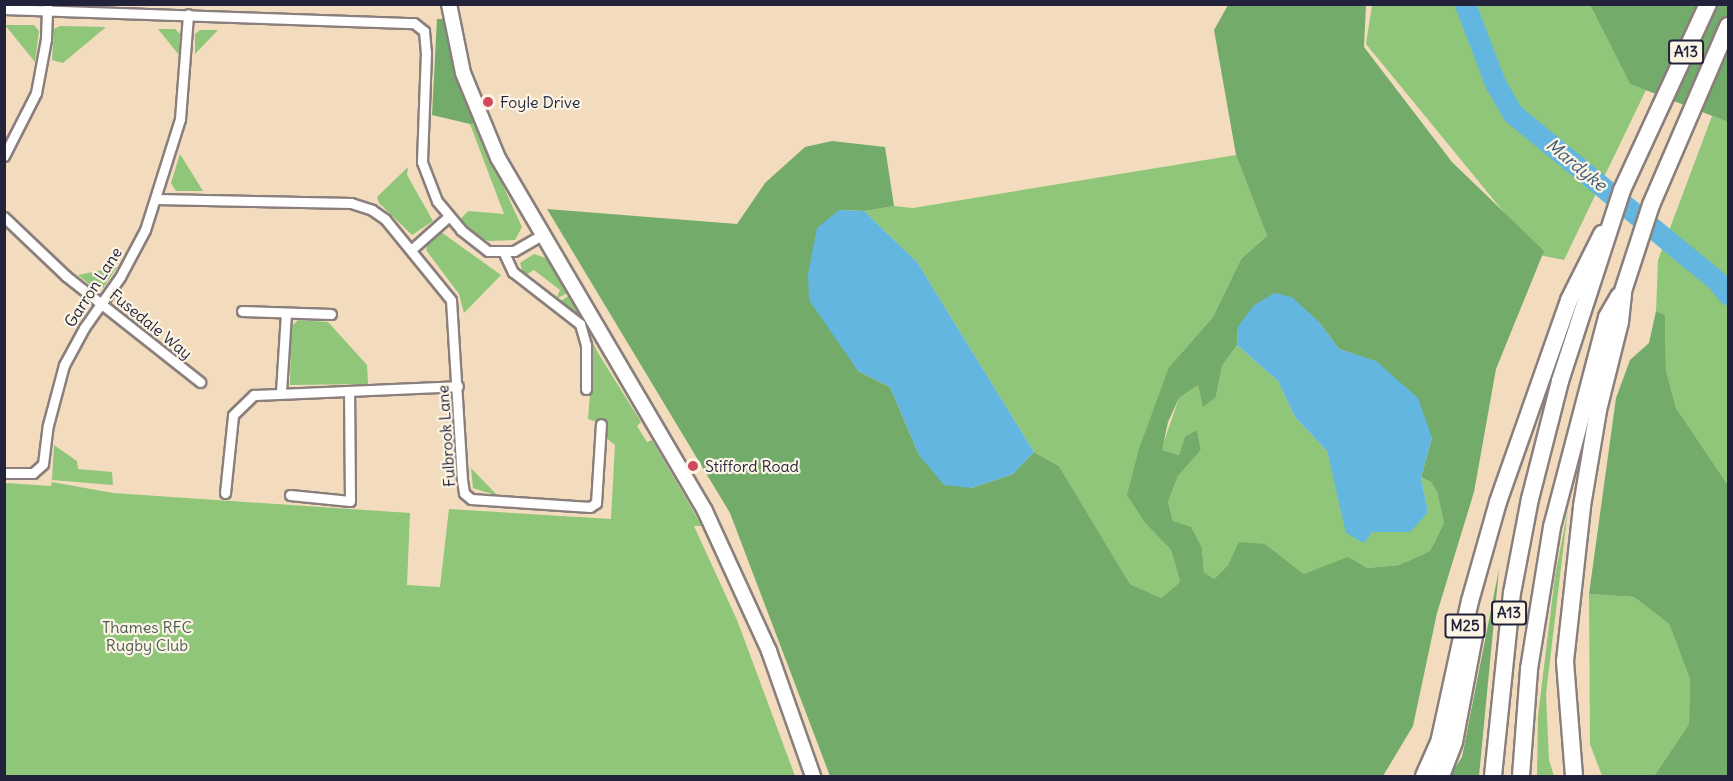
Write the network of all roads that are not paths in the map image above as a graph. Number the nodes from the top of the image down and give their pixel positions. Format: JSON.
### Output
{"nodes":[{"id":1,"x":449,"y":4,"type":"edge"},
{"id":2,"x":1708,"y":4,"type":"edge"},
{"id":3,"x":47,"y":8,"type":"edge"},
{"id":4,"x":4,"y":9,"type":"edge"},
{"id":5,"x":188,"y":14,"type":"junction"},
{"id":6,"x":1728,"y":26,"type":"edge"},
{"id":7,"x":4,"y":156,"type":"edge"},
{"id":8,"x":156,"y":199,"type":"junction"},
{"id":9,"x":4,"y":217,"type":"edge"},
{"id":10,"x":448,"y":217,"type":"junction"},
{"id":11,"x":542,"y":235,"type":"junction"},
{"id":12,"x":412,"y":249,"type":"junction"},
{"id":13,"x":504,"y":253,"type":"junction"},
{"id":14,"x":101,"y":303,"type":"junction"},
{"id":15,"x":1577,"y":304,"type":"junction"},
{"id":16,"x":242,"y":311,"type":"dead end"},
{"id":17,"x":286,"y":313,"type":"junction"},
{"id":18,"x":331,"y":314,"type":"dead end"},
{"id":19,"x":1613,"y":319,"type":"junction"},
{"id":20,"x":200,"y":382,"type":"dead end"},
{"id":21,"x":458,"y":386,"type":"junction"},
{"id":22,"x":585,"y":389,"type":"dead end"},
{"id":23,"x":281,"y":392,"type":"junction"},
{"id":24,"x":349,"y":393,"type":"junction"},
{"id":25,"x":601,"y":424,"type":"dead end"},
{"id":26,"x":4,"y":473,"type":"edge"},
{"id":27,"x":1510,"y":476,"type":"junction"},
{"id":28,"x":225,"y":494,"type":"dead end"},
{"id":29,"x":290,"y":495,"type":"dead end"},
{"id":30,"x":813,"y":777,"type":"edge"},
{"id":31,"x":1424,"y":777,"type":"edge"},
{"id":32,"x":1441,"y":777,"type":"edge"},
{"id":33,"x":1493,"y":777,"type":"edge"},
{"id":34,"x":1521,"y":777,"type":"edge"},
{"id":35,"x":1574,"y":777,"type":"edge"}],
"edges":[{"from":1,"to":11,"type":"main road"},
{"from":2,"to":15,"type":"highway","number":"A13"},
{"from":3,"to":4,"type":"street"},
{"from":3,"to":5,"type":"street"},
{"from":3,"to":7,"type":"street"},
{"from":5,"to":8,"type":"street","name":"Garron Lane"},
{"from":5,"to":10,"type":"street"},
{"from":6,"to":19,"type":"highway","number":"A13"},
{"from":8,"to":12,"type":"street","name":"Fulbrook Lane"},
{"from":8,"to":14,"type":"street","name":"Garron Lane"},
{"from":9,"to":14,"type":"street","name":"Fusedale Way"},
{"from":10,"to":12,"type":"street"},
{"from":10,"to":13,"type":"street"},
{"from":11,"to":13,"type":"street"},
{"from":11,"to":30,"type":"main road"},
{"from":12,"to":21,"type":"street","name":"Fulbrook Lane"},
{"from":13,"to":22,"type":"street"},
{"from":14,"to":20,"type":"street","name":"Fusedale Way"},
{"from":14,"to":26,"type":"street","name":"Garron Lane"},
{"from":15,"to":27,"type":"highway"},
{"from":15,"to":33,"type":"highway","number":"A13"},
{"from":16,"to":17,"type":"street"},
{"from":17,"to":18,"type":"street"},
{"from":17,"to":23,"type":"street"},
{"from":19,"to":34,"type":"highway","number":"A13"},
{"from":19,"to":35,"type":"highway"},
{"from":21,"to":24,"type":"street"},
{"from":21,"to":25,"type":"street","name":"Fulbrook Lane"},
{"from":23,"to":24,"type":"street"},
{"from":23,"to":28,"type":"street"},
{"from":24,"to":29,"type":"street"},
{"from":27,"to":31,"type":"highway","number":"M25"},
{"from":27,"to":32,"type":"highway"}]}
